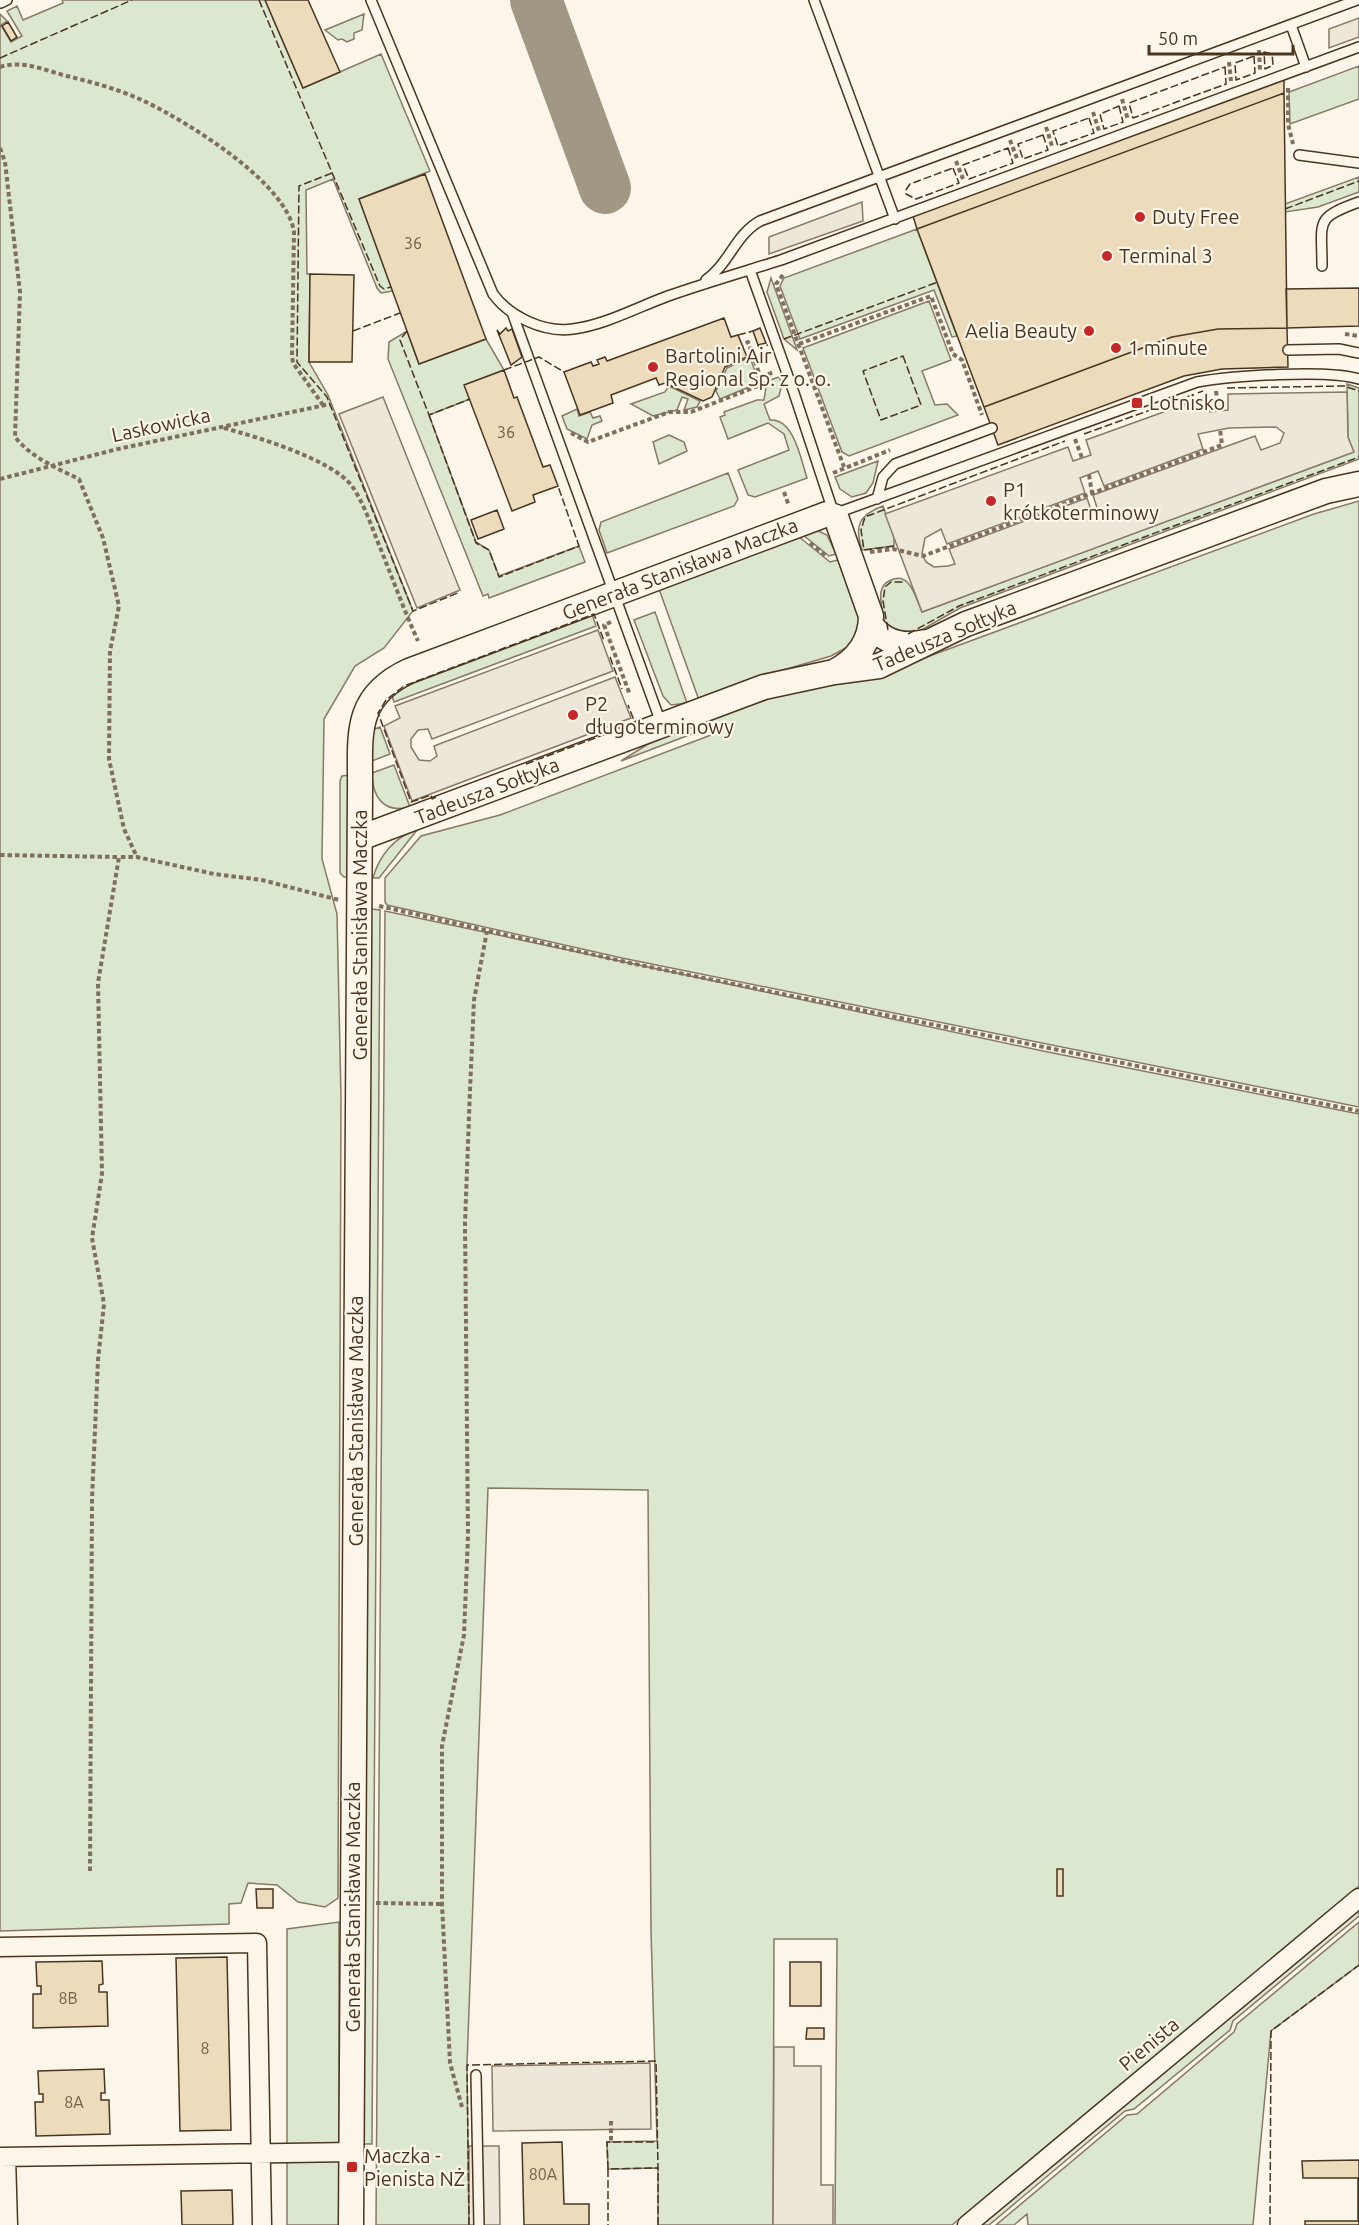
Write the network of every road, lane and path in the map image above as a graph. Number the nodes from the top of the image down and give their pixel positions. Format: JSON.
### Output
{"nodes":[{"id":1,"x":7,"y":0,"type":"edge"},
{"id":2,"x":371,"y":0,"type":"edge"},
{"id":3,"x":814,"y":0,"type":"edge"},
{"id":4,"x":1357,"y":0,"type":"edge"},
{"id":5,"x":1,"y":3,"type":"edge"},
{"id":6,"x":1291,"y":25,"type":"junction"},
{"id":7,"x":1258,"y":47,"type":"dead end"},
{"id":8,"x":1359,"y":47,"type":"edge"},
{"id":9,"x":1227,"y":58,"type":"dead end"},
{"id":10,"x":0,"y":67,"type":"edge"},
{"id":11,"x":1306,"y":67,"type":"junction"},
{"id":12,"x":1260,"y":72,"type":"dead end"},
{"id":13,"x":1231,"y":83,"type":"dead end"},
{"id":14,"x":1288,"y":92,"type":"dead end"},
{"id":15,"x":1121,"y":98,"type":"dead end"},
{"id":16,"x":1092,"y":109,"type":"dead end"},
{"id":17,"x":1128,"y":121,"type":"dead end"},
{"id":18,"x":1045,"y":126,"type":"dead end"},
{"id":19,"x":1100,"y":132,"type":"dead end"},
{"id":20,"x":1010,"y":139,"type":"dead end"},
{"id":21,"x":0,"y":148,"type":"edge"},
{"id":22,"x":1054,"y":149,"type":"dead end"},
{"id":23,"x":1299,"y":155,"type":"joint"},
{"id":24,"x":956,"y":159,"type":"dead end"},
{"id":25,"x":1019,"y":162,"type":"dead end"},
{"id":26,"x":1359,"y":163,"type":"edge"},
{"id":27,"x":879,"y":177,"type":"junction"},
{"id":28,"x":964,"y":183,"type":"dead end"},
{"id":29,"x":1359,"y":202,"type":"edge"},
{"id":30,"x":895,"y":219,"type":"junction"},
{"id":31,"x":1322,"y":266,"type":"dead end"},
{"id":32,"x":750,"y":270,"type":"junction"},
{"id":33,"x":790,"y":272,"type":"dead end"},
{"id":34,"x":698,"y":285,"type":"junction"},
{"id":35,"x":513,"y":315,"type":"junction"},
{"id":36,"x":799,"y":344,"type":"junction"},
{"id":37,"x":742,"y":345,"type":"dead end"},
{"id":38,"x":1288,"y":350,"type":"dead end"},
{"id":39,"x":1359,"y":352,"type":"edge"},
{"id":40,"x":1359,"y":379,"type":"edge"},
{"id":41,"x":1215,"y":388,"type":"dead end"},
{"id":42,"x":330,"y":404,"type":"dead end"},
{"id":43,"x":323,"y":405,"type":"junction"},
{"id":44,"x":1219,"y":411,"type":"dead end"},
{"id":45,"x":982,"y":415,"type":"dead end"},
{"id":46,"x":221,"y":427,"type":"junction"},
{"id":47,"x":992,"y":428,"type":"dead end"},
{"id":48,"x":1220,"y":429,"type":"dead end"},
{"id":49,"x":565,"y":430,"type":"dead end"},
{"id":50,"x":1074,"y":435,"type":"dead end"},
{"id":51,"x":1082,"y":458,"type":"dead end"},
{"id":52,"x":52,"y":466,"type":"junction"},
{"id":53,"x":844,"y":467,"type":"dead end"},
{"id":54,"x":1089,"y":475,"type":"dead end"},
{"id":55,"x":0,"y":479,"type":"edge"},
{"id":56,"x":1359,"y":484,"type":"edge"},
{"id":57,"x":784,"y":492,"type":"dead end"},
{"id":58,"x":1092,"y":493,"type":"junction"},
{"id":59,"x":877,"y":499,"type":"junction"},
{"id":60,"x":789,"y":507,"type":"dead end"},
{"id":61,"x":834,"y":514,"type":"junction"},
{"id":62,"x":807,"y":540,"type":"dead end"},
{"id":63,"x":864,"y":552,"type":"dead end"},
{"id":64,"x":837,"y":558,"type":"dead end"},
{"id":65,"x":613,"y":594,"type":"junction"},
{"id":66,"x":614,"y":621,"type":"dead end"},
{"id":67,"x":871,"y":625,"type":"junction"},
{"id":68,"x":418,"y":641,"type":"dead end"},
{"id":69,"x":928,"y":642,"type":"junction"},
{"id":70,"x":834,"y":672,"type":"junction"},
{"id":71,"x":630,"y":695,"type":"dead end"},
{"id":72,"x":662,"y":725,"type":"junction"},
{"id":73,"x":360,"y":838,"type":"junction"},
{"id":74,"x":0,"y":855,"type":"edge"},
{"id":75,"x":119,"y":857,"type":"junction"},
{"id":76,"x":137,"y":857,"type":"junction"},
{"id":77,"x":360,"y":903,"type":"junction"},
{"id":78,"x":487,"y":931,"type":"junction"},
{"id":79,"x":1359,"y":1111,"type":"edge"},
{"id":80,"x":90,"y":1871,"type":"dead end"},
{"id":81,"x":1359,"y":1898,"type":"edge"},
{"id":82,"x":376,"y":1903,"type":"dead end"},
{"id":83,"x":442,"y":1904,"type":"junction"},
{"id":84,"x":0,"y":1947,"type":"edge"},
{"id":85,"x":476,"y":2075,"type":"dead end"},
{"id":86,"x":463,"y":2112,"type":"dead end"},
{"id":87,"x":611,"y":2121,"type":"dead end"},
{"id":88,"x":611,"y":2143,"type":"dead end"},
{"id":89,"x":352,"y":2152,"type":"junction"},
{"id":90,"x":261,"y":2153,"type":"junction"},
{"id":91,"x":3,"y":2157,"type":"edge"},
{"id":92,"x":8,"y":2225,"type":"edge"},
{"id":93,"x":262,"y":2225,"type":"edge"},
{"id":94,"x":351,"y":2225,"type":"edge"},
{"id":95,"x":479,"y":2225,"type":"edge"},
{"id":96,"x":968,"y":2225,"type":"edge"}],
"edges":[{"from":1,"to":5,"type":"lane"},
{"from":2,"to":35,"type":"lane"},
{"from":3,"to":27,"type":"lane"},
{"from":4,"to":6,"type":"lane"},
{"from":6,"to":11,"type":"lane"},
{"from":6,"to":27,"type":"lane"},
{"from":7,"to":12,"type":"path"},
{"from":8,"to":11,"type":"lane"},
{"from":9,"to":13,"type":"path"},
{"from":10,"to":43,"type":"path"},
{"from":11,"to":30,"type":"lane"},
{"from":14,"to":23,"type":"path"},
{"from":15,"to":17,"type":"path"},
{"from":16,"to":19,"type":"path"},
{"from":18,"to":22,"type":"path"},
{"from":20,"to":25,"type":"path"},
{"from":21,"to":52,"type":"path"},
{"from":23,"to":26,"type":"lane"},
{"from":24,"to":28,"type":"path"},
{"from":27,"to":30,"type":"lane"},
{"from":27,"to":34,"type":"lane"},
{"from":29,"to":31,"type":"lane"},
{"from":30,"to":32,"type":"lane"},
{"from":32,"to":34,"type":"lane"},
{"from":32,"to":61,"type":"lane"},
{"from":33,"to":36,"type":"path"},
{"from":34,"to":35,"type":"lane"},
{"from":35,"to":65,"type":"lane"},
{"from":36,"to":45,"type":"path"},
{"from":36,"to":53,"type":"path"},
{"from":37,"to":49,"type":"path"},
{"from":38,"to":39,"type":"lane"},
{"from":40,"to":59,"type":"lane","name":"Generała Stanisława Maczka"},
{"from":41,"to":44,"type":"path"},
{"from":42,"to":43,"type":"path","name":"Laskowicka"},
{"from":43,"to":46,"type":"path","name":"Laskowicka"},
{"from":46,"to":52,"type":"path","name":"Laskowicka"},
{"from":46,"to":68,"type":"path"},
{"from":47,"to":59,"type":"lane"},
{"from":48,"to":58,"type":"path"},
{"from":50,"to":51,"type":"path"},
{"from":52,"to":55,"type":"path","name":"Laskowicka"},
{"from":52,"to":76,"type":"path"},
{"from":54,"to":58,"type":"path"},
{"from":56,"to":69,"type":"street","name":"Tadeusza Sołtyka"},
{"from":57,"to":60,"type":"path"},
{"from":58,"to":63,"type":"path"},
{"from":59,"to":61,"type":"lane","name":"Generała Stanisława Maczka"},
{"from":61,"to":65,"type":"street","name":"Generała Stanisława Maczka"},
{"from":61,"to":67,"type":"street"},
{"from":62,"to":64,"type":"path"},
{"from":65,"to":72,"type":"lane"},
{"from":65,"to":73,"type":"street","name":"Generała Stanisława Maczka"},
{"from":66,"to":71,"type":"path"},
{"from":67,"to":69,"type":"street"},
{"from":67,"to":70,"type":"street"},
{"from":69,"to":70,"type":"street","name":"Tadeusza Sołtyka"},
{"from":70,"to":72,"type":"street","name":"Tadeusza Sołtyka"},
{"from":72,"to":73,"type":"street","name":"Tadeusza Sołtyka"},
{"from":73,"to":77,"type":"street","name":"Generała Stanisława Maczka"},
{"from":74,"to":75,"type":"path"},
{"from":75,"to":76,"type":"path"},
{"from":75,"to":80,"type":"path"},
{"from":76,"to":77,"type":"path"},
{"from":77,"to":78,"type":"path"},
{"from":77,"to":89,"type":"street","name":"Generała Stanisława Maczka"},
{"from":78,"to":79,"type":"path"},
{"from":78,"to":83,"type":"path"},
{"from":81,"to":96,"type":"street","name":"Pienista"},
{"from":82,"to":83,"type":"path"},
{"from":83,"to":86,"type":"path"},
{"from":84,"to":90,"type":"street"},
{"from":85,"to":95,"type":"lane"},
{"from":87,"to":88,"type":"path"},
{"from":89,"to":90,"type":"street"},
{"from":89,"to":94,"type":"street","name":"Generała Stanisława Maczka"},
{"from":90,"to":91,"type":"street"},
{"from":90,"to":93,"type":"street"},
{"from":91,"to":92,"type":"street"}]}
